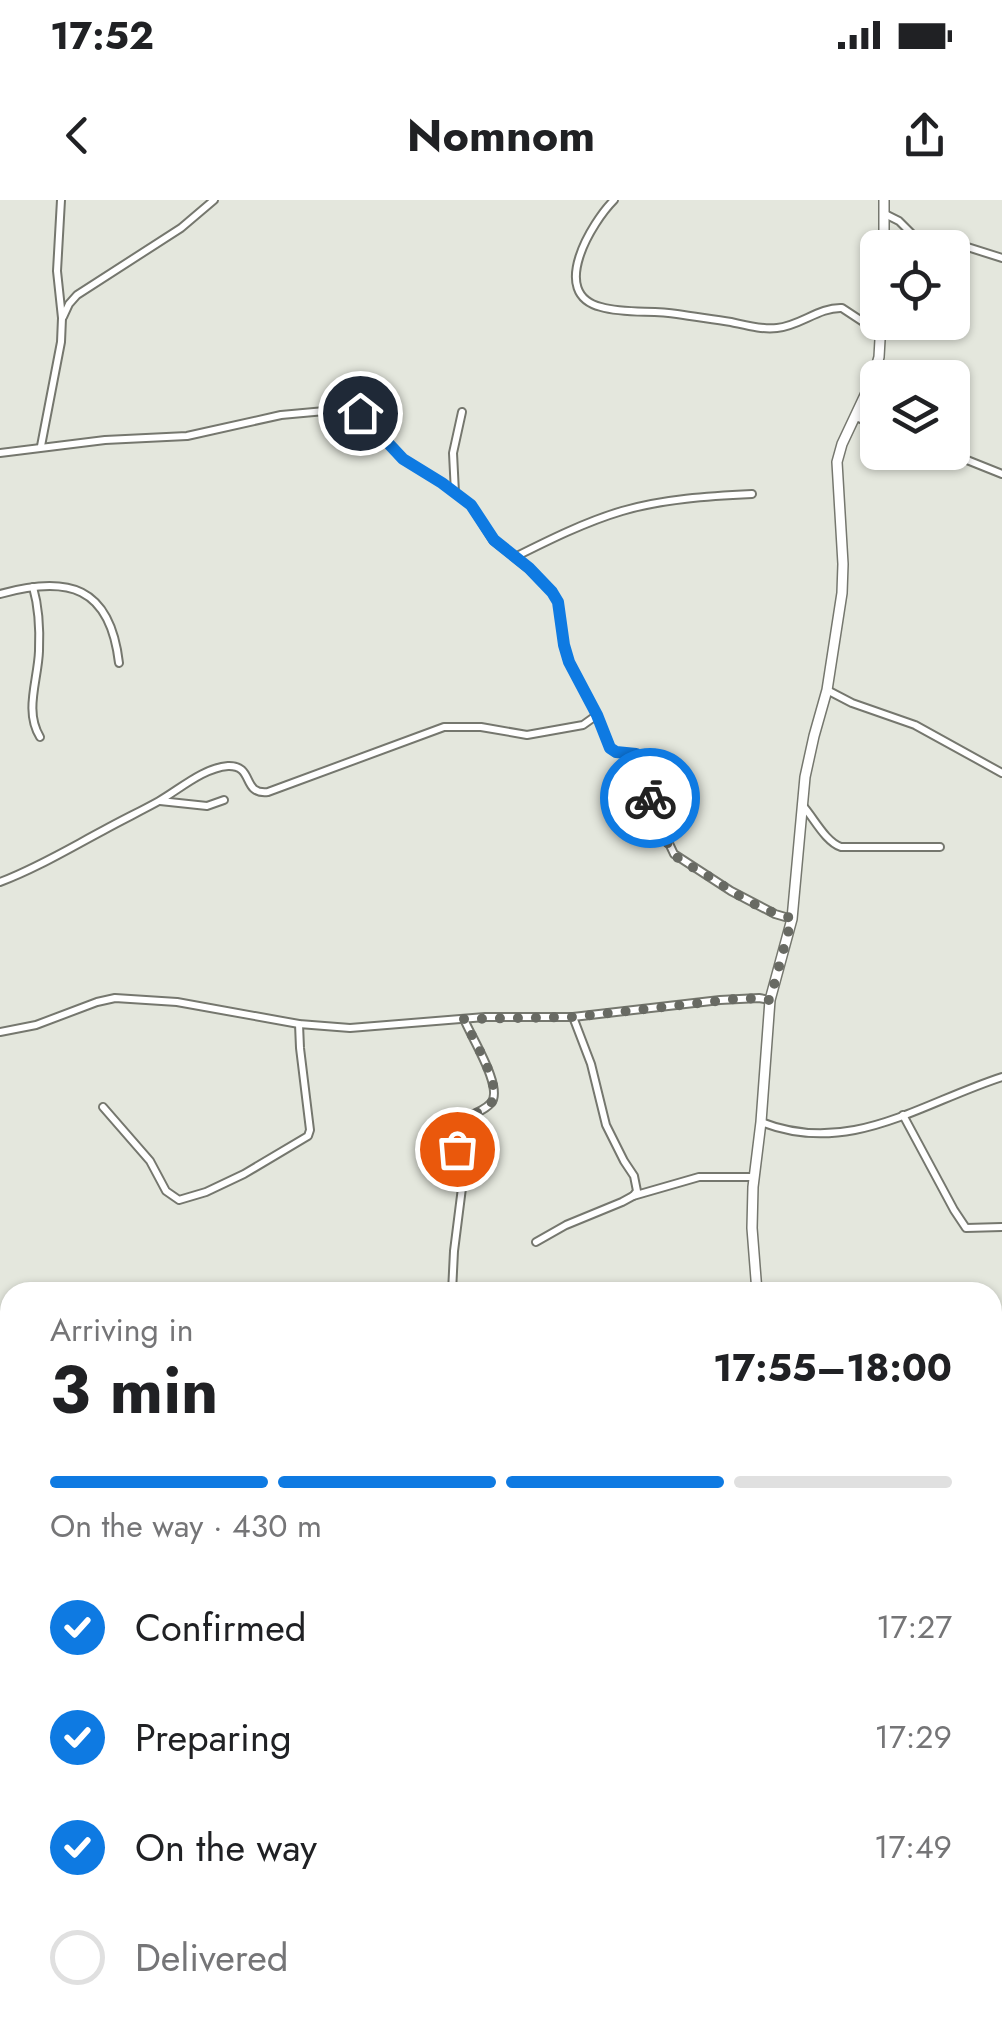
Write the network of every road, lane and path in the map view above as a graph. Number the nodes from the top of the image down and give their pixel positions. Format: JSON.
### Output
{"nodes":[{"id":1,"x":61,"y":200,"type":"edge"},
{"id":2,"x":214,"y":200,"type":"edge"},
{"id":3,"x":614,"y":200,"type":"edge"},
{"id":4,"x":884,"y":200,"type":"edge"},
{"id":5,"x":885,"y":214,"type":"junction"},
{"id":6,"x":885,"y":230,"type":"edge"},
{"id":7,"x":1002,"y":258,"type":"edge"},
{"id":8,"x":860,"y":317,"type":"edge"},
{"id":9,"x":62,"y":318,"type":"junction"},
{"id":10,"x":880,"y":340,"type":"edge"},
{"id":11,"x":462,"y":412,"type":"dead end"},
{"id":12,"x":856,"y":417,"type":"junction"},
{"id":13,"x":860,"y":419,"type":"edge"},
{"id":14,"x":41,"y":446,"type":"junction"},
{"id":15,"x":0,"y":453,"type":"edge"},
{"id":16,"x":970,"y":461,"type":"edge"},
{"id":17,"x":1002,"y":474,"type":"edge"},
{"id":18,"x":455,"y":494,"type":"junction"},
{"id":19,"x":752,"y":494,"type":"dead end"},
{"id":20,"x":514,"y":557,"type":"junction"},
{"id":21,"x":33,"y":586,"type":"junction"},
{"id":22,"x":0,"y":594,"type":"edge"},
{"id":23,"x":120,"y":663,"type":"dead end"},
{"id":24,"x":827,"y":690,"type":"junction"},
{"id":25,"x":597,"y":715,"type":"junction"},
{"id":26,"x":40,"y":737,"type":"dead end"},
{"id":27,"x":1002,"y":773,"type":"edge"},
{"id":28,"x":224,"y":800,"type":"dead end"},
{"id":29,"x":159,"y":801,"type":"junction"},
{"id":30,"x":803,"y":806,"type":"junction"},
{"id":31,"x":940,"y":847,"type":"dead end"},
{"id":32,"x":0,"y":882,"type":"edge"},
{"id":33,"x":792,"y":918,"type":"junction"},
{"id":34,"x":770,"y":1000,"type":"junction"},
{"id":35,"x":573,"y":1017,"type":"junction"},
{"id":36,"x":464,"y":1019,"type":"junction"},
{"id":37,"x":299,"y":1024,"type":"junction"},
{"id":38,"x":0,"y":1032,"type":"edge"},
{"id":39,"x":1002,"y":1077,"type":"edge"},
{"id":40,"x":103,"y":1107,"type":"dead end"},
{"id":41,"x":903,"y":1115,"type":"junction"},
{"id":42,"x":761,"y":1122,"type":"junction"},
{"id":43,"x":754,"y":1177,"type":"junction"},
{"id":44,"x":633,"y":1196,"type":"junction"},
{"id":45,"x":1002,"y":1228,"type":"edge"},
{"id":46,"x":536,"y":1242,"type":"dead end"},
{"id":47,"x":452,"y":1282,"type":"edge"},
{"id":48,"x":757,"y":1282,"type":"edge"}],
"edges":[{"from":1,"to":9,"type":"street"},
{"from":2,"to":9,"type":"street"},
{"from":3,"to":8,"type":"street"},
{"from":4,"to":5,"type":"street"},
{"from":5,"to":6,"type":"street"},
{"from":5,"to":7,"type":"street"},
{"from":9,"to":14,"type":"street"},
{"from":10,"to":12,"type":"street"},
{"from":11,"to":18,"type":"street"},
{"from":12,"to":13,"type":"street"},
{"from":12,"to":24,"type":"street"},
{"from":14,"to":15,"type":"street"},
{"from":14,"to":18,"type":"street"},
{"from":16,"to":17,"type":"street"},
{"from":18,"to":20,"type":"street"},
{"from":19,"to":20,"type":"street"},
{"from":20,"to":25,"type":"street"},
{"from":21,"to":22,"type":"street"},
{"from":21,"to":23,"type":"street"},
{"from":21,"to":26,"type":"street"},
{"from":24,"to":27,"type":"street"},
{"from":24,"to":30,"type":"street"},
{"from":25,"to":29,"type":"street"},
{"from":25,"to":33,"type":"street"},
{"from":28,"to":29,"type":"street"},
{"from":29,"to":32,"type":"street"},
{"from":30,"to":31,"type":"street"},
{"from":30,"to":33,"type":"street"},
{"from":33,"to":34,"type":"street"},
{"from":34,"to":35,"type":"street"},
{"from":34,"to":42,"type":"street"},
{"from":35,"to":36,"type":"street"},
{"from":35,"to":44,"type":"street"},
{"from":36,"to":37,"type":"street"},
{"from":36,"to":47,"type":"street"},
{"from":37,"to":38,"type":"street"},
{"from":37,"to":40,"type":"street"},
{"from":39,"to":41,"type":"street"},
{"from":41,"to":42,"type":"street"},
{"from":41,"to":45,"type":"street"},
{"from":42,"to":43,"type":"street"},
{"from":43,"to":44,"type":"street"},
{"from":43,"to":48,"type":"street"},
{"from":44,"to":46,"type":"street"}]}
